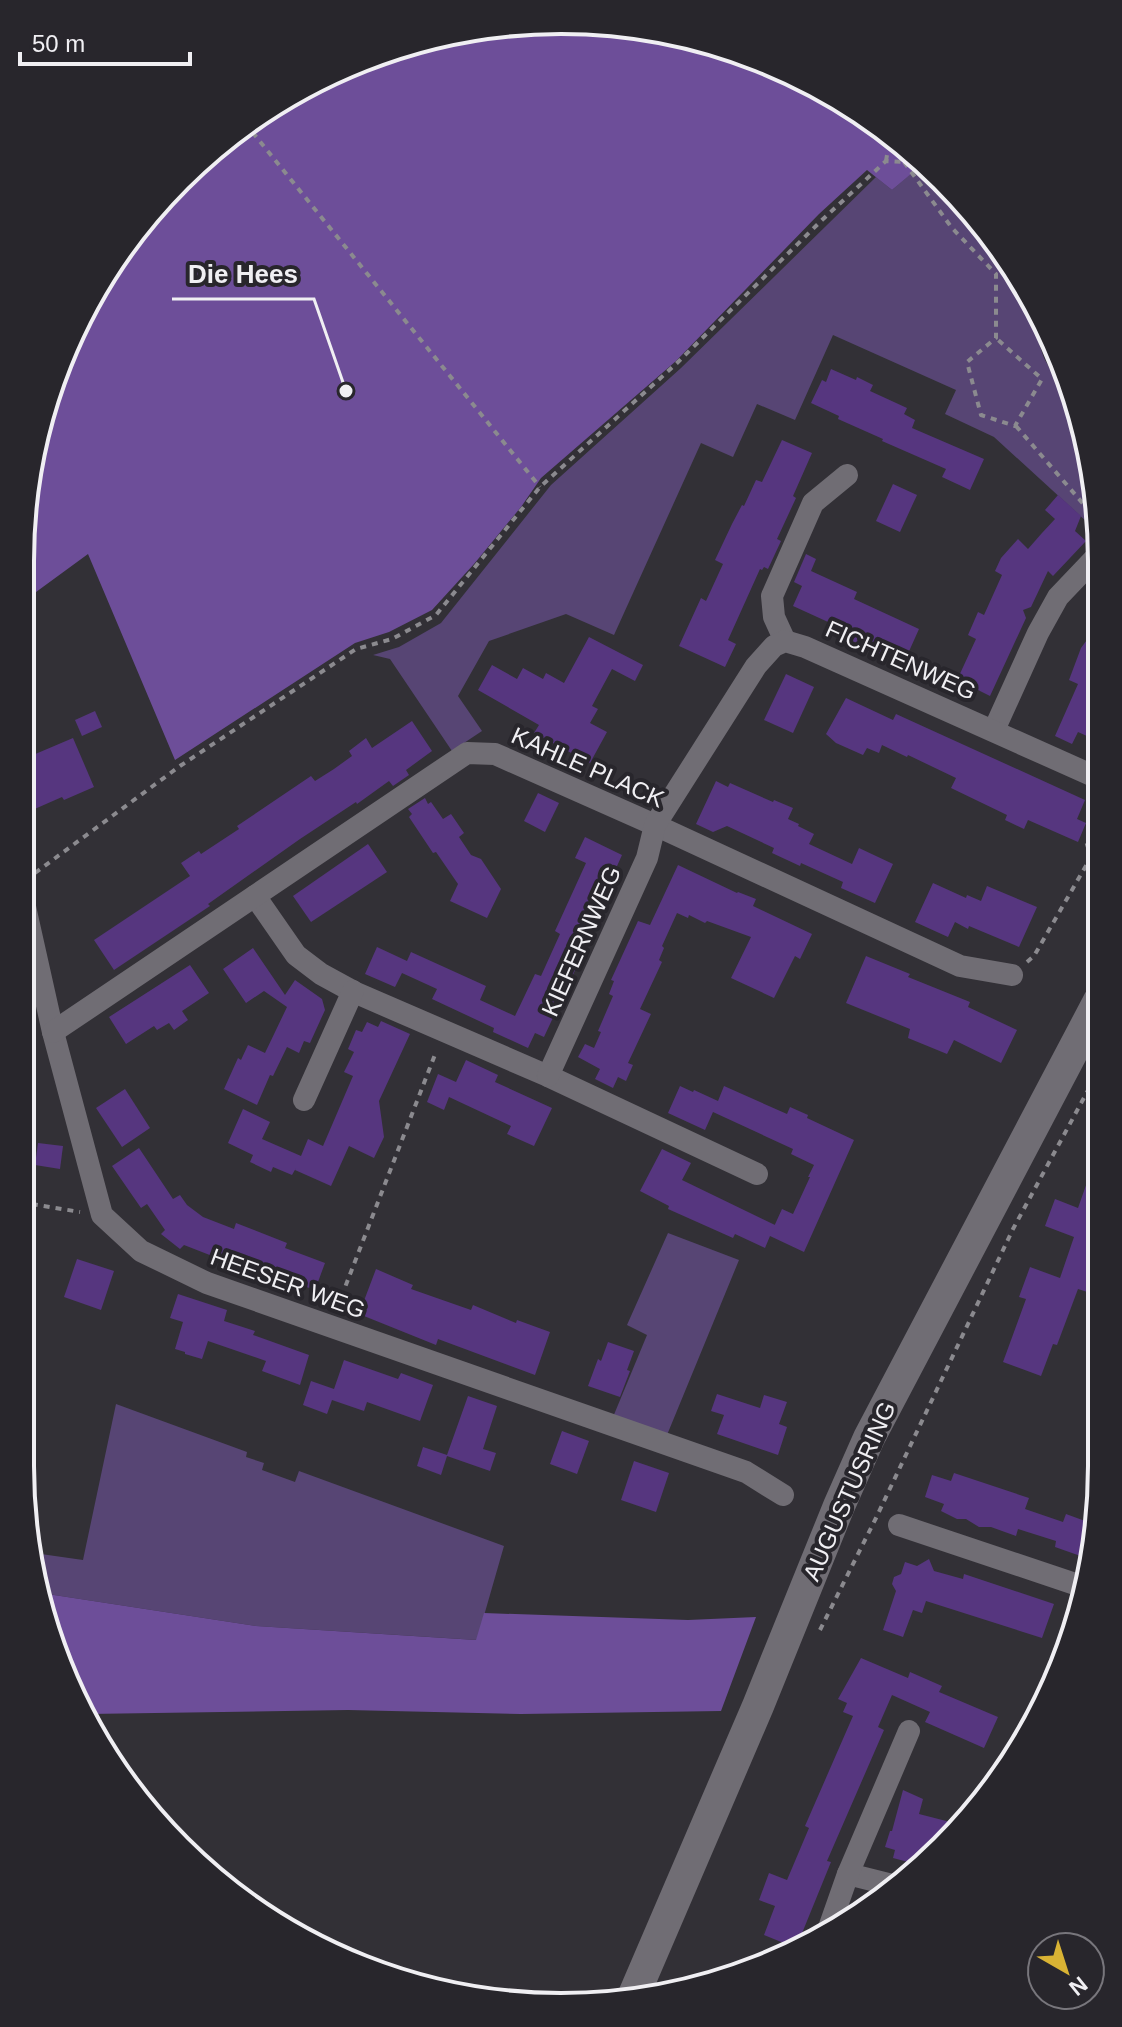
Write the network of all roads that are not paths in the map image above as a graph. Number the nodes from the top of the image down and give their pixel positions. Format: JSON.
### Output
{"nodes":[{"id":1,"x":847,"y":475,"type":"dead end"},
{"id":2,"x":1088,"y":566,"type":"edge"},
{"id":3,"x":785,"y":641,"type":"junction"},
{"id":4,"x":994,"y":730,"type":"junction"},
{"id":5,"x":1088,"y":773,"type":"edge"},
{"id":6,"x":655,"y":825,"type":"junction"},
{"id":7,"x":255,"y":896,"type":"junction"},
{"id":8,"x":34,"y":922,"type":"edge"},
{"id":9,"x":1012,"y":975,"type":"road end"},
{"id":10,"x":353,"y":991,"type":"junction"},
{"id":11,"x":1088,"y":1022,"type":"edge"},
{"id":12,"x":53,"y":1032,"type":"junction"},
{"id":13,"x":548,"y":1076,"type":"junction"},
{"id":14,"x":304,"y":1100,"type":"dead end"},
{"id":15,"x":757,"y":1174,"type":"dead end"},
{"id":16,"x":783,"y":1495,"type":"dead end"},
{"id":17,"x":899,"y":1525,"type":"road end"},
{"id":18,"x":1074,"y":1584,"type":"edge"},
{"id":19,"x":909,"y":1731,"type":"dead end"},
{"id":20,"x":848,"y":1874,"type":"junction"},
{"id":21,"x":883,"y":1883,"type":"edge"},
{"id":22,"x":833,"y":1917,"type":"edge"},
{"id":23,"x":637,"y":1987,"type":"edge"}],
"edges":[{"from":1,"to":3,"type":"street"},
{"from":2,"to":4,"type":"street","name":"FICHTENWEG"},
{"from":3,"to":4,"type":"street","name":"FICHTENWEG"},
{"from":3,"to":6,"type":"street"},
{"from":4,"to":5,"type":"street","name":"FICHTENWEG"},
{"from":6,"to":7,"type":"street","name":"KAHLE PLACK"},
{"from":6,"to":9,"type":"street","name":"KAHLE PLACK"},
{"from":6,"to":13,"type":"street","name":"KIEFERNWEG"},
{"from":7,"to":10,"type":"street"},
{"from":7,"to":12,"type":"street","name":"KAHLE PLACK"},
{"from":8,"to":12,"type":"street"},
{"from":10,"to":13,"type":"street"},
{"from":10,"to":14,"type":"street"},
{"from":11,"to":23,"type":"main road","name":"AUGUSTUSRING"},
{"from":12,"to":16,"type":"street","name":"HEESER WEG"},
{"from":13,"to":15,"type":"street"},
{"from":17,"to":18,"type":"street"},
{"from":19,"to":20,"type":"street"},
{"from":20,"to":21,"type":"street"},
{"from":20,"to":22,"type":"street"}]}
